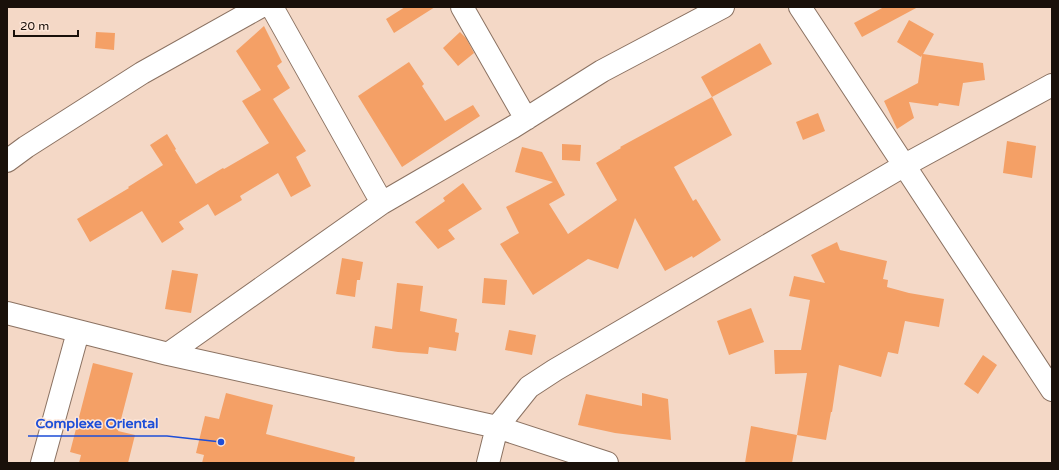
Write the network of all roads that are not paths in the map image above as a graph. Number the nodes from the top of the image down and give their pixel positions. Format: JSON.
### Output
{"nodes":[{"id":1,"x":260,"y":7,"type":"edge"},
{"id":2,"x":272,"y":7,"type":"edge"},
{"id":3,"x":462,"y":7,"type":"edge"},
{"id":4,"x":723,"y":7,"type":"edge"},
{"id":5,"x":800,"y":7,"type":"edge"},
{"id":6,"x":1052,"y":85,"type":"edge"},
{"id":7,"x":526,"y":119,"type":"junction"},
{"id":8,"x":7,"y":161,"type":"edge"},
{"id":9,"x":905,"y":165,"type":"junction"},
{"id":10,"x":382,"y":203,"type":"junction"},
{"id":11,"x":7,"y":313,"type":"edge"},
{"id":12,"x":78,"y":332,"type":"junction"},
{"id":13,"x":168,"y":354,"type":"junction"},
{"id":14,"x":1052,"y":390,"type":"edge"},
{"id":15,"x":497,"y":426,"type":"junction"},
{"id":16,"x":42,"y":463,"type":"edge"},
{"id":17,"x":488,"y":463,"type":"edge"},
{"id":18,"x":607,"y":463,"type":"edge"}],
"edges":[{"from":1,"to":8,"type":"street"},
{"from":2,"to":10,"type":"street"},
{"from":3,"to":7,"type":"street"},
{"from":4,"to":7,"type":"street"},
{"from":5,"to":9,"type":"street"},
{"from":6,"to":9,"type":"street"},
{"from":7,"to":10,"type":"street"},
{"from":9,"to":14,"type":"street"},
{"from":9,"to":15,"type":"street"},
{"from":10,"to":13,"type":"street"},
{"from":11,"to":12,"type":"street"},
{"from":12,"to":13,"type":"street"},
{"from":12,"to":16,"type":"street"},
{"from":13,"to":15,"type":"street"},
{"from":15,"to":17,"type":"street"},
{"from":15,"to":18,"type":"street"}]}
